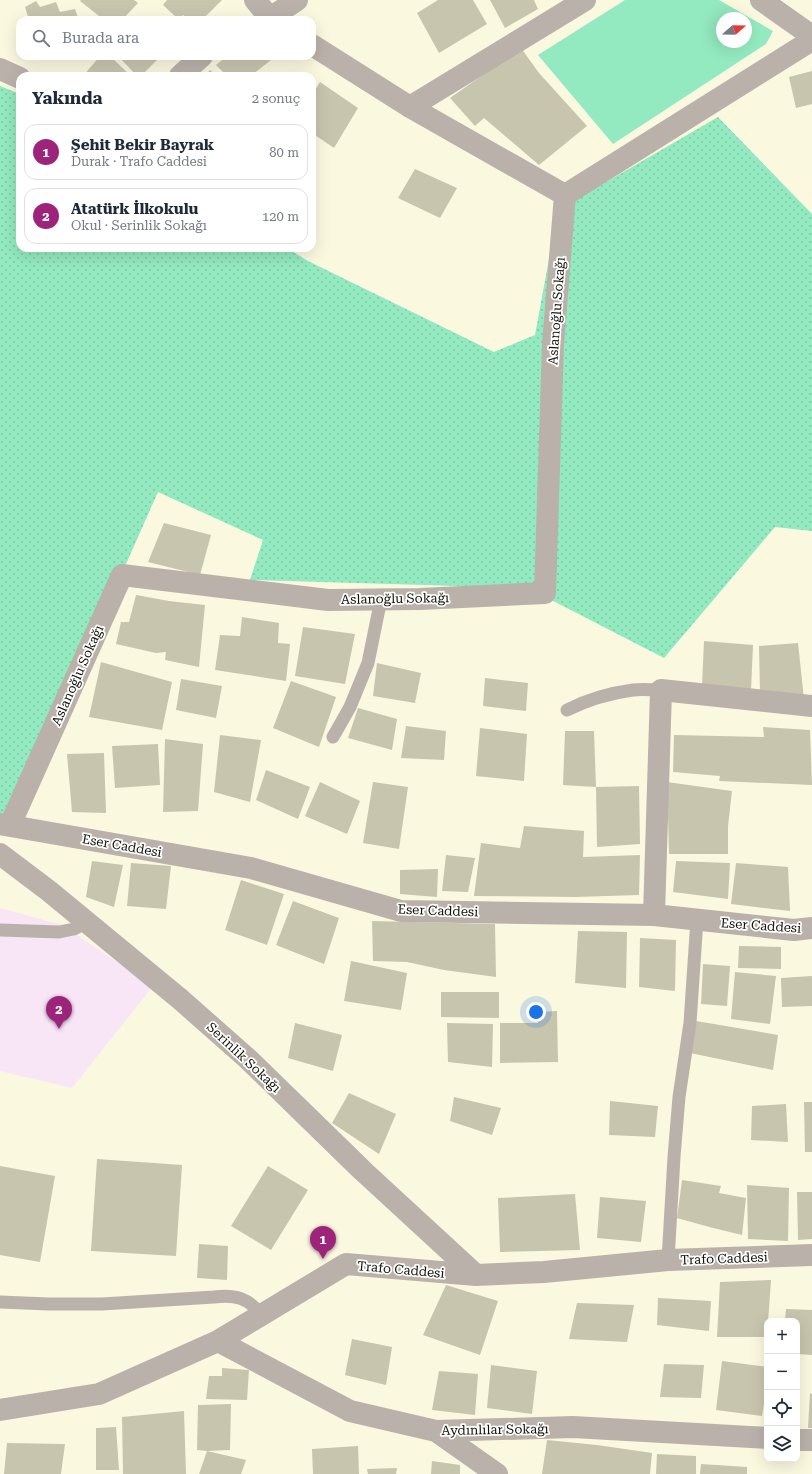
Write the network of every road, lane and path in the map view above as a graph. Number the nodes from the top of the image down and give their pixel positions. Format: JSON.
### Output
{"nodes":[{"id":1,"x":255,"y":0,"type":"edge"},
{"id":2,"x":297,"y":0,"type":"edge"},
{"id":3,"x":585,"y":0,"type":"edge"},
{"id":4,"x":761,"y":0,"type":"edge"},
{"id":5,"x":264,"y":16,"type":"edge"},
{"id":6,"x":271,"y":16,"type":"edge"},
{"id":7,"x":812,"y":36,"type":"edge"},
{"id":8,"x":812,"y":40,"type":"edge"},
{"id":9,"x":316,"y":48,"type":"edge"},
{"id":10,"x":198,"y":60,"type":"edge"},
{"id":11,"x":0,"y":69,"type":"edge"},
{"id":12,"x":184,"y":72,"type":"edge"},
{"id":13,"x":16,"y":76,"type":"edge"},
{"id":14,"x":410,"y":107,"type":"junction"},
{"id":15,"x":565,"y":195,"type":"junction"},
{"id":16,"x":381,"y":599,"type":"junction"},
{"id":17,"x":661,"y":690,"type":"junction"},
{"id":18,"x":812,"y":706,"type":"edge"},
{"id":19,"x":567,"y":710,"type":"dead end"},
{"id":20,"x":333,"y":737,"type":"dead end"},
{"id":21,"x":5,"y":825,"type":"edge"},
{"id":22,"x":0,"y":854,"type":"edge"},
{"id":23,"x":654,"y":915,"type":"junction"},
{"id":24,"x":697,"y":920,"type":"junction"},
{"id":25,"x":87,"y":922,"type":"junction"},
{"id":26,"x":812,"y":928,"type":"edge"},
{"id":27,"x":0,"y":930,"type":"edge"},
{"id":28,"x":812,"y":1255,"type":"edge"},
{"id":29,"x":668,"y":1260,"type":"junction"},
{"id":30,"x":476,"y":1275,"type":"junction"},
{"id":31,"x":0,"y":1302,"type":"edge"},
{"id":32,"x":262,"y":1315,"type":"junction"},
{"id":33,"x":218,"y":1341,"type":"junction"},
{"id":34,"x":0,"y":1410,"type":"edge"},
{"id":35,"x":436,"y":1431,"type":"junction"},
{"id":36,"x":764,"y":1438,"type":"edge"},
{"id":37,"x":800,"y":1440,"type":"edge"},
{"id":38,"x":812,"y":1440,"type":"edge"},
{"id":39,"x":497,"y":1474,"type":"edge"}],
"edges":[{"from":1,"to":5,"type":"street"},
{"from":2,"to":6,"type":"street"},
{"from":3,"to":14,"type":"street"},
{"from":4,"to":7,"type":"street"},
{"from":8,"to":15,"type":"street"},
{"from":9,"to":14,"type":"street"},
{"from":10,"to":12,"type":"street"},
{"from":11,"to":13,"type":"street"},
{"from":14,"to":15,"type":"street"},
{"from":15,"to":16,"type":"street","name":"Aslanoğlu Sokağı"},
{"from":16,"to":20,"type":"lane"},
{"from":16,"to":21,"type":"street","name":"Aslanoğlu Sokağı"},
{"from":17,"to":18,"type":"street"},
{"from":17,"to":19,"type":"lane"},
{"from":17,"to":23,"type":"street"},
{"from":21,"to":23,"type":"street","name":"Eser Caddesi"},
{"from":22,"to":25,"type":"street","name":"Serinlik Sokağı"},
{"from":23,"to":24,"type":"street","name":"Eser Caddesi"},
{"from":24,"to":26,"type":"street","name":"Eser Caddesi"},
{"from":24,"to":29,"type":"lane"},
{"from":25,"to":27,"type":"lane"},
{"from":25,"to":30,"type":"street","name":"Serinlik Sokağı"},
{"from":28,"to":29,"type":"street","name":"Trafo Caddesi"},
{"from":29,"to":30,"type":"street","name":"Trafo Caddesi"},
{"from":30,"to":32,"type":"street","name":"Trafo Caddesi"},
{"from":31,"to":32,"type":"lane"},
{"from":32,"to":33,"type":"street","name":"Trafo Caddesi"},
{"from":33,"to":34,"type":"street","name":"Trafo Caddesi"},
{"from":33,"to":35,"type":"street","name":"Aydınlılar Sokağı"},
{"from":35,"to":36,"type":"street","name":"Aydınlılar Sokağı"},
{"from":35,"to":39,"type":"street"},
{"from":37,"to":38,"type":"street"}]}
